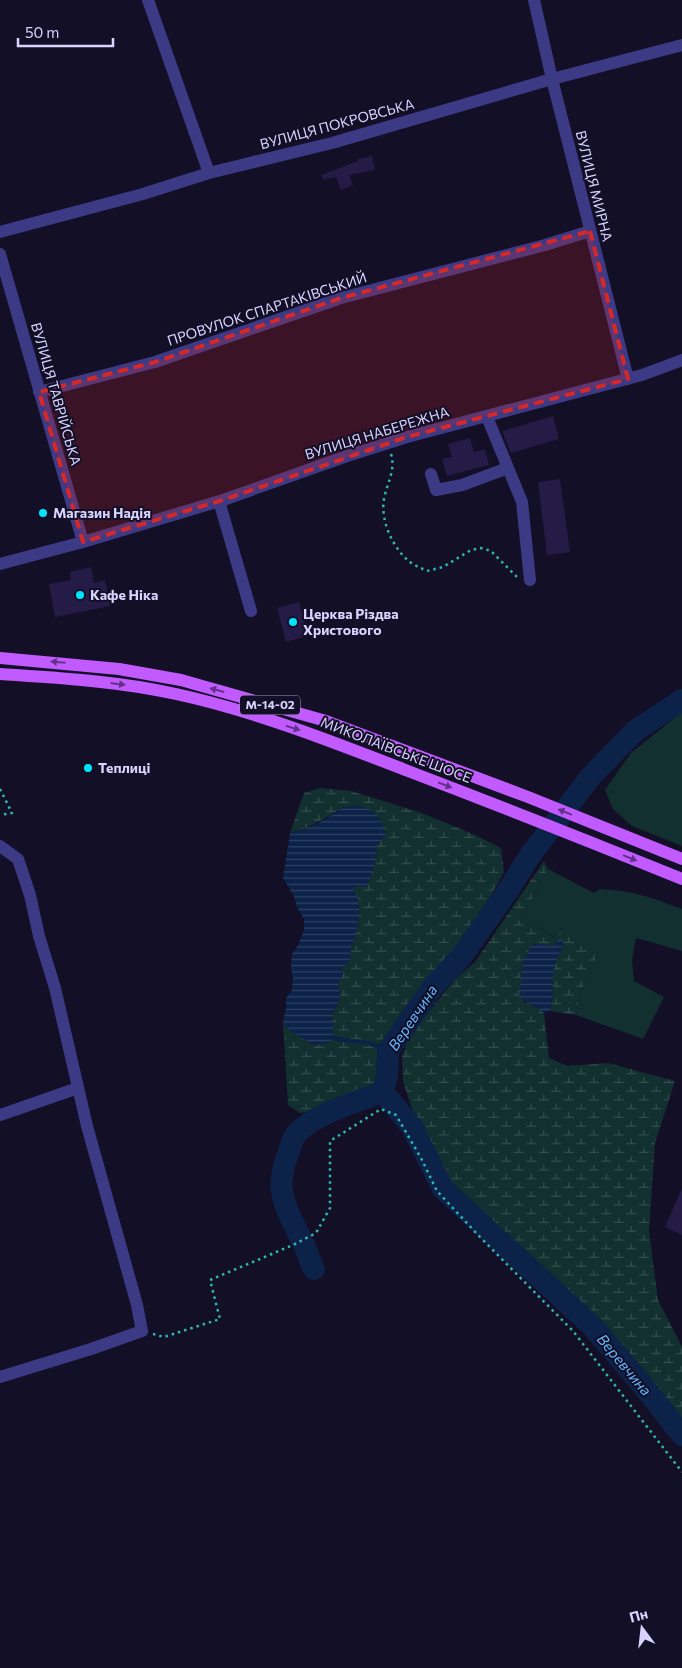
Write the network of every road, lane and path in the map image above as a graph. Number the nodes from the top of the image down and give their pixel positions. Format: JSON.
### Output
{"nodes":[{"id":1,"x":148,"y":0,"type":"edge"},
{"id":2,"x":534,"y":0,"type":"edge"},
{"id":3,"x":682,"y":45,"type":"edge"},
{"id":4,"x":552,"y":79,"type":"junction"},
{"id":5,"x":209,"y":173,"type":"junction"},
{"id":6,"x":590,"y":231,"type":"junction"},
{"id":7,"x":0,"y":232,"type":"edge"},
{"id":8,"x":0,"y":254,"type":"edge"},
{"id":9,"x":682,"y":360,"type":"edge"},
{"id":10,"x":628,"y":379,"type":"junction"},
{"id":11,"x":40,"y":392,"type":"junction"},
{"id":12,"x":487,"y":417,"type":"junction"},
{"id":13,"x":388,"y":443,"type":"junction"},
{"id":14,"x":508,"y":468,"type":"junction"},
{"id":15,"x":431,"y":474,"type":"dead end"},
{"id":16,"x":219,"y":501,"type":"junction"},
{"id":17,"x":83,"y":542,"type":"junction"},
{"id":18,"x":0,"y":564,"type":"edge"},
{"id":19,"x":530,"y":580,"type":"joint"},
{"id":20,"x":251,"y":610,"type":"dead end"},
{"id":21,"x":0,"y":658,"type":"edge"},
{"id":22,"x":0,"y":674,"type":"edge"},
{"id":23,"x":0,"y":789,"type":"edge"},
{"id":24,"x":0,"y":816,"type":"edge"},
{"id":25,"x":0,"y":846,"type":"edge"},
{"id":26,"x":682,"y":859,"type":"edge"},
{"id":27,"x":682,"y":878,"type":"edge"},
{"id":28,"x":78,"y":1088,"type":"junction"},
{"id":29,"x":0,"y":1115,"type":"edge"},
{"id":30,"x":142,"y":1331,"type":"junction"},
{"id":31,"x":0,"y":1377,"type":"edge"},
{"id":32,"x":682,"y":1472,"type":"edge"}],
"edges":[{"from":1,"to":5,"type":"street"},
{"from":2,"to":4,"type":"street","name":"ВУЛИЦЯ МИРНА"},
{"from":3,"to":4,"type":"street","name":"ВУЛИЦЯ ПОКРОВСЬКА"},
{"from":4,"to":5,"type":"street","name":"ВУЛИЦЯ ПОКРОВСЬКА"},
{"from":4,"to":6,"type":"street","name":"ВУЛИЦЯ МИРНА"},
{"from":5,"to":7,"type":"street","name":"ВУЛИЦЯ ПОКРОВСЬКА"},
{"from":6,"to":10,"type":"street","name":"ВУЛИЦЯ МИРНА"},
{"from":6,"to":11,"type":"street","name":"ПРОВУЛОК СПАРТАКІВСЬКИЙ"},
{"from":8,"to":11,"type":"street","name":"ВУЛИЦЯ ТАВРІЙСЬКА"},
{"from":9,"to":10,"type":"street","name":"ВУЛИЦЯ НАБЕРЕЖНА"},
{"from":10,"to":12,"type":"street","name":"ВУЛИЦЯ НАБЕРЕЖНА"},
{"from":11,"to":17,"type":"street","name":"ВУЛИЦЯ ТАВРІЙСЬКА"},
{"from":12,"to":13,"type":"street","name":"ВУЛИЦЯ НАБЕРЕЖНА"},
{"from":12,"to":14,"type":"street"},
{"from":13,"to":16,"type":"street","name":"ВУЛИЦЯ НАБЕРЕЖНА"},
{"from":13,"to":19,"type":"path"},
{"from":14,"to":15,"type":"street"},
{"from":14,"to":19,"type":"street"},
{"from":16,"to":17,"type":"street","name":"ВУЛИЦЯ НАБЕРЕЖНА"},
{"from":16,"to":20,"type":"street"},
{"from":17,"to":18,"type":"street","name":"ВУЛИЦЯ НАБЕРЕЖНА"},
{"from":26,"to":21,"type":"main road","name":"МИКОЛАЇВСЬКЕ ШОСЕ","number":"М-14-02","one_way":true},
{"from":22,"to":27,"type":"main road","name":"МИКОЛАЇВСЬКЕ ШОСЕ","number":"М-14-02","one_way":true},
{"from":23,"to":24,"type":"path"},
{"from":25,"to":28,"type":"street"},
{"from":28,"to":29,"type":"street"},
{"from":28,"to":30,"type":"street"},
{"from":30,"to":31,"type":"street"},
{"from":30,"to":32,"type":"path"}]}
